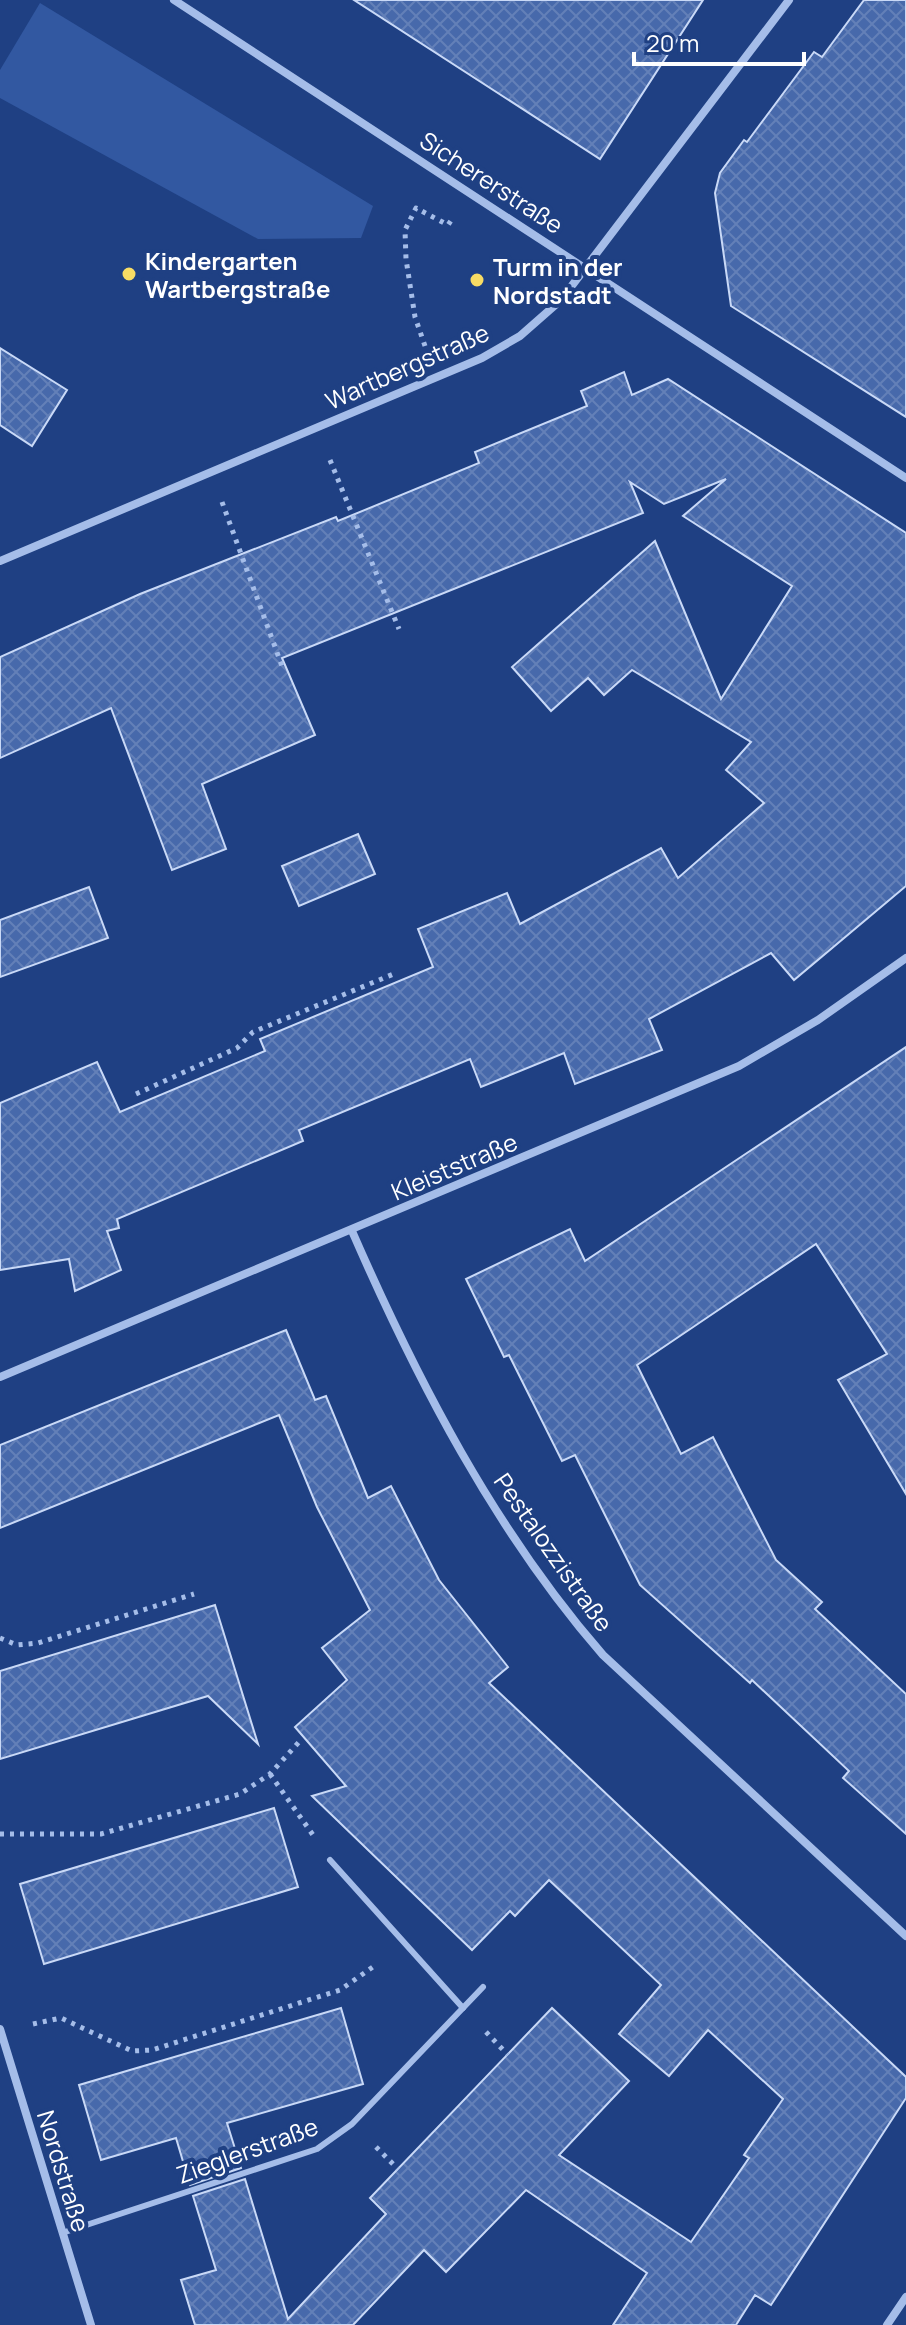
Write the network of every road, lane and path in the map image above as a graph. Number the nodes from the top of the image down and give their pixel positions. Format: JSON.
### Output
{"nodes":[{"id":1,"x":174,"y":0,"type":"edge"},
{"id":2,"x":789,"y":0,"type":"edge"},
{"id":3,"x":467,"y":190,"type":"junction"},
{"id":4,"x":586,"y":267,"type":"junction"},
{"id":5,"x":435,"y":378,"type":"junction"},
{"id":6,"x":317,"y":427,"type":"junction"},
{"id":7,"x":211,"y":472,"type":"junction"},
{"id":8,"x":906,"y":478,"type":"edge"},
{"id":9,"x":0,"y":561,"type":"edge"},
{"id":10,"x":399,"y":629,"type":"dead end"},
{"id":11,"x":282,"y":666,"type":"dead end"},
{"id":12,"x":906,"y":958,"type":"edge"},
{"id":13,"x":396,"y":973,"type":"dead end"},
{"id":14,"x":136,"y":1094,"type":"dead end"},
{"id":15,"x":352,"y":1231,"type":"junction"},
{"id":16,"x":0,"y":1377,"type":"edge"},
{"id":17,"x":194,"y":1594,"type":"dead end"},
{"id":18,"x":0,"y":1638,"type":"edge"},
{"id":19,"x":299,"y":1742,"type":"dead end"},
{"id":20,"x":270,"y":1774,"type":"junction"},
{"id":21,"x":0,"y":1834,"type":"edge"},
{"id":22,"x":330,"y":1860,"type":"joint"},
{"id":23,"x":906,"y":1936,"type":"edge"},
{"id":24,"x":402,"y":1940,"type":"junction"},
{"id":25,"x":483,"y":1987,"type":"dead end"},
{"id":26,"x":463,"y":2008,"type":"junction"},
{"id":27,"x":0,"y":2029,"type":"edge"},
{"id":28,"x":62,"y":2233,"type":"junction"},
{"id":29,"x":906,"y":2297,"type":"edge"},
{"id":30,"x":91,"y":2325,"type":"edge"},
{"id":31,"x":887,"y":2325,"type":"edge"}],
"edges":[{"from":1,"to":3,"type":"street","name":"Sichererstraße"},
{"from":2,"to":4,"type":"street","name":"Wartbergstraße"},
{"from":3,"to":4,"type":"street","name":"Sichererstraße"},
{"from":3,"to":5,"type":"path"},
{"from":4,"to":5,"type":"street","name":"Wartbergstraße"},
{"from":4,"to":8,"type":"street","name":"Sichererstraße"},
{"from":5,"to":6,"type":"street","name":"Wartbergstraße"},
{"from":6,"to":7,"type":"street","name":"Wartbergstraße"},
{"from":6,"to":10,"type":"path"},
{"from":7,"to":9,"type":"street","name":"Wartbergstraße"},
{"from":7,"to":11,"type":"path"},
{"from":12,"to":15,"type":"street","name":"Kleiststraße"},
{"from":13,"to":14,"type":"path"},
{"from":15,"to":16,"type":"street","name":"Kleiststraße"},
{"from":15,"to":23,"type":"street","name":"Pestalozzistraße"},
{"from":17,"to":18,"type":"path"},
{"from":19,"to":20,"type":"path"},
{"from":20,"to":21,"type":"path"},
{"from":20,"to":22,"type":"path"},
{"from":22,"to":24,"type":"lane"},
{"from":24,"to":26,"type":"lane"},
{"from":24,"to":27,"type":"path"},
{"from":25,"to":26,"type":"lane","name":"Zieglerstraße"},
{"from":26,"to":28,"type":"lane","name":"Zieglerstraße"},
{"from":27,"to":28,"type":"street","name":"Nordstraße"},
{"from":28,"to":30,"type":"street","name":"Nordstraße"},
{"from":29,"to":31,"type":"street"}]}
